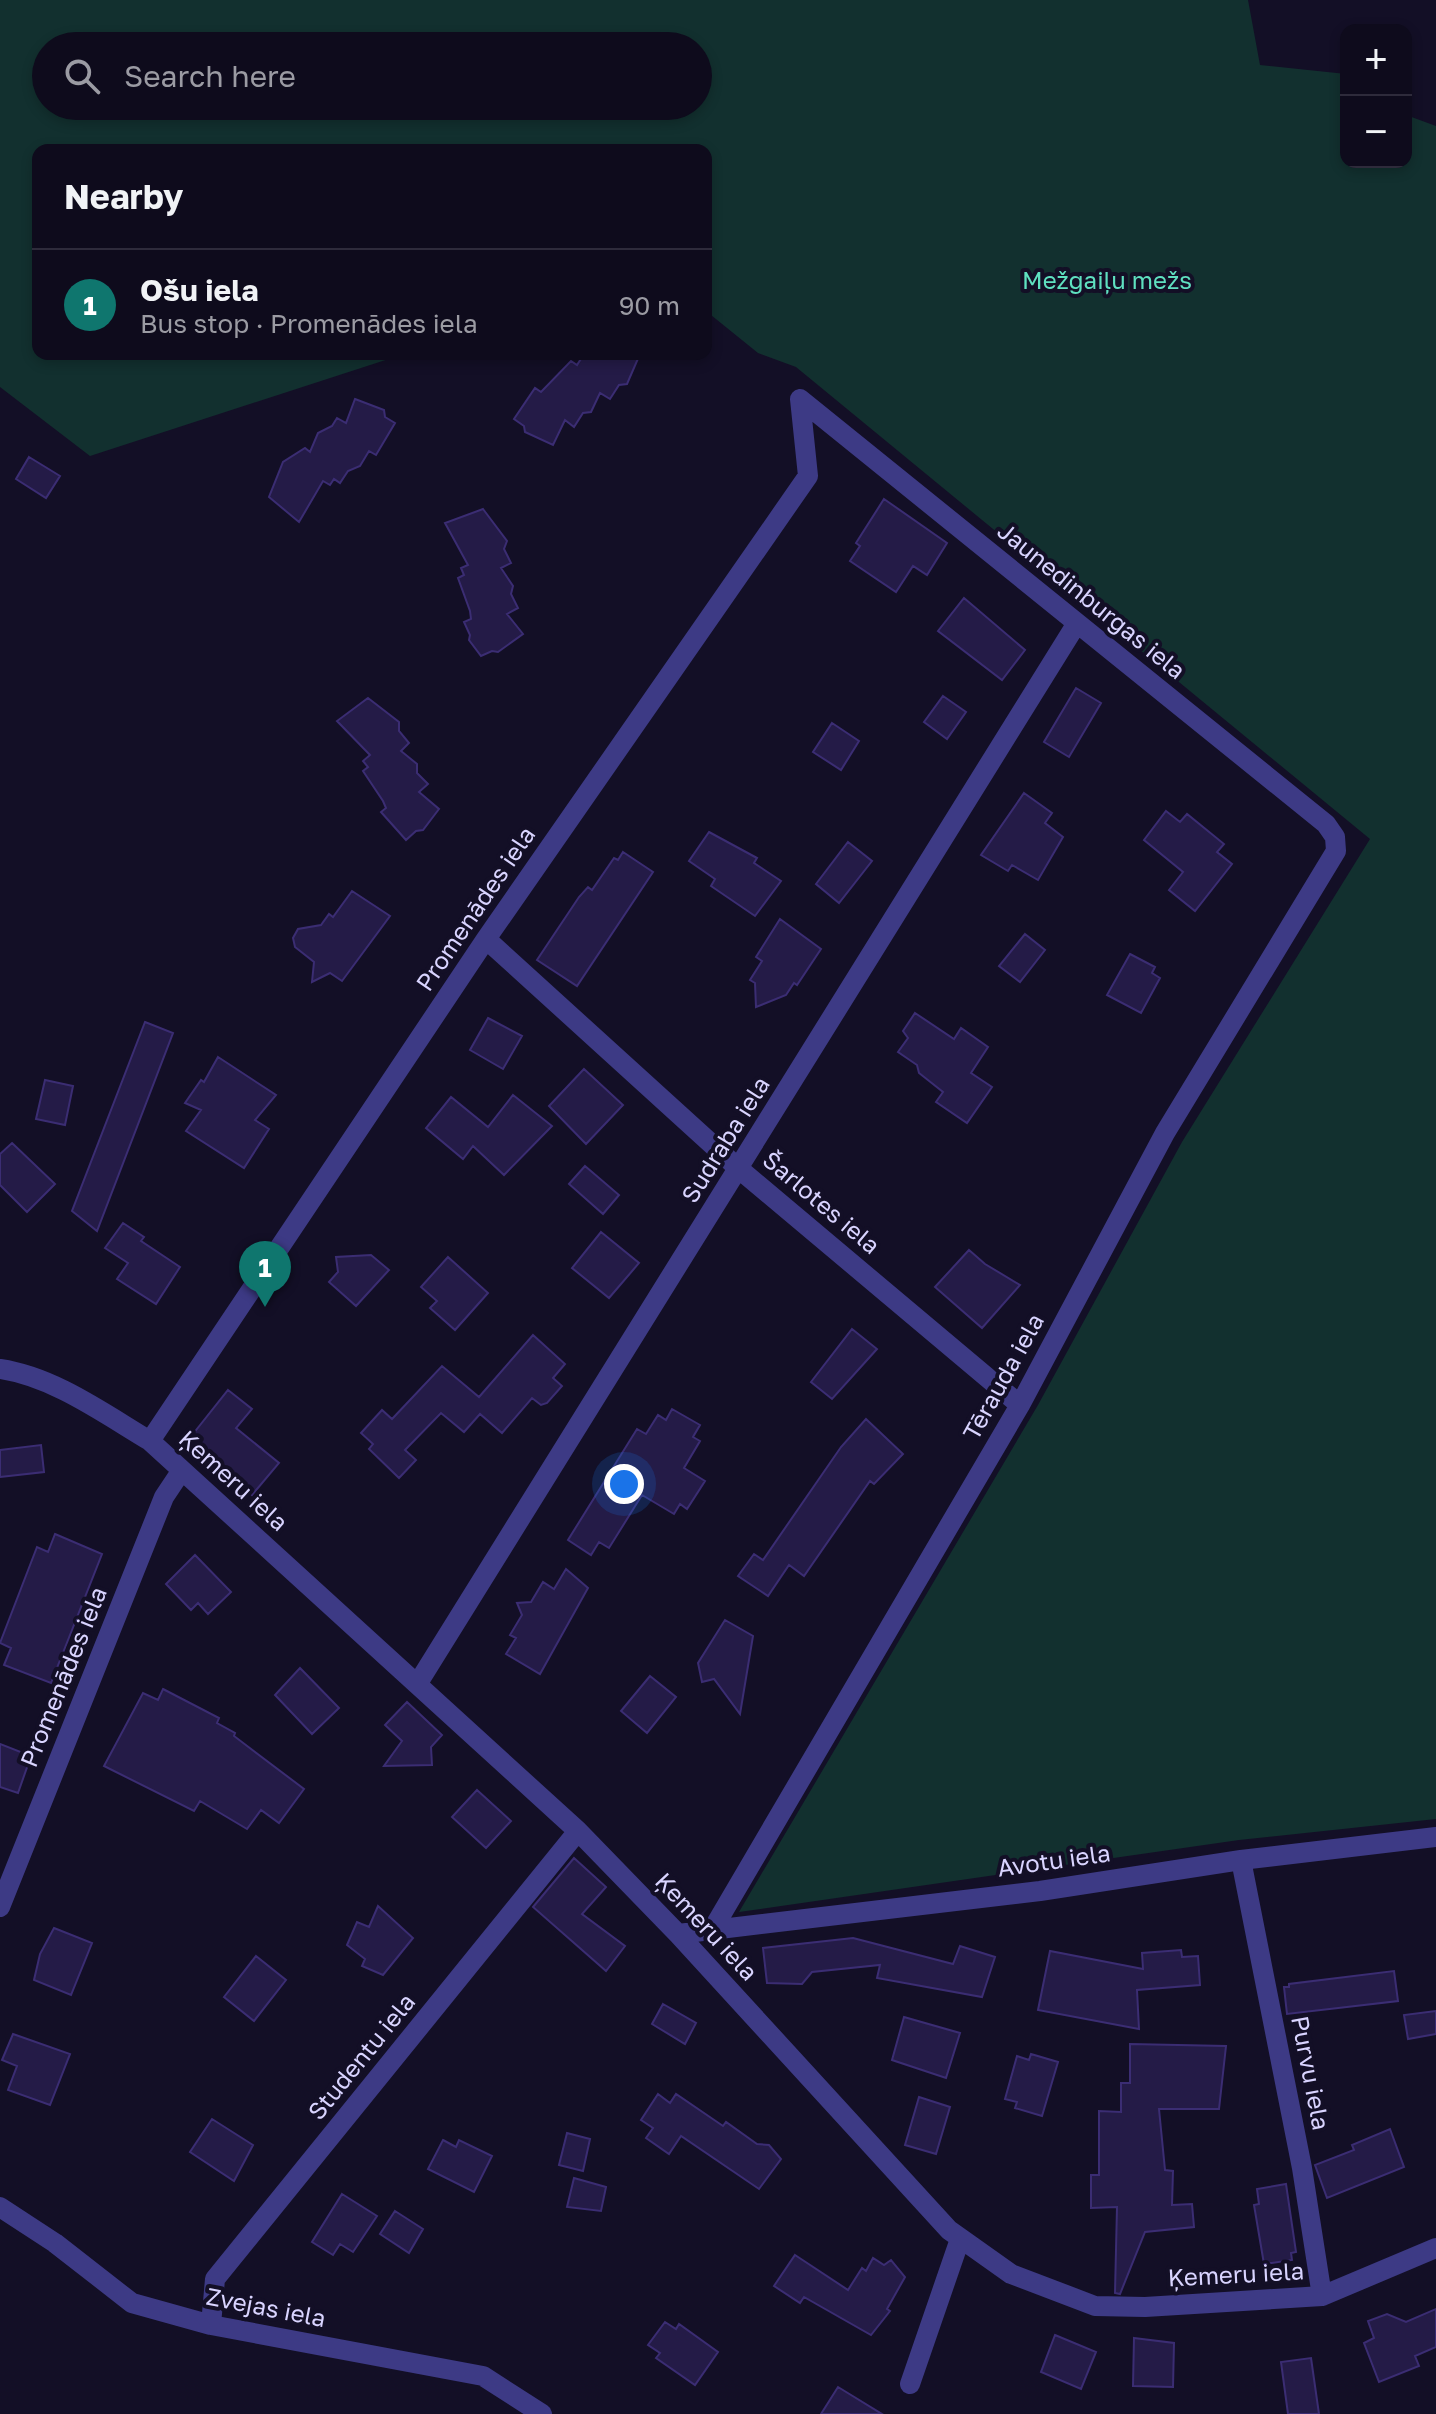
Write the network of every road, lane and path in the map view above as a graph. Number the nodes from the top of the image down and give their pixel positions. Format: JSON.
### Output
{"nodes":[{"id":1,"x":800,"y":399,"type":"joint"},
{"id":2,"x":1077,"y":623,"type":"junction"},
{"id":3,"x":1336,"y":851,"type":"joint"},
{"id":4,"x":486,"y":939,"type":"junction"},
{"id":5,"x":738,"y":1168,"type":"junction"},
{"id":6,"x":0,"y":1369,"type":"edge"},
{"id":7,"x":1020,"y":1405,"type":"junction"},
{"id":8,"x":150,"y":1441,"type":"junction"},
{"id":9,"x":182,"y":1470,"type":"junction"},
{"id":10,"x":418,"y":1683,"type":"junction"},
{"id":11,"x":578,"y":1831,"type":"junction"},
{"id":12,"x":1436,"y":1837,"type":"edge"},
{"id":13,"x":1241,"y":1860,"type":"junction"},
{"id":14,"x":0,"y":1907,"type":"edge"},
{"id":15,"x":714,"y":1927,"type":"junction"},
{"id":16,"x":678,"y":1934,"type":"junction"},
{"id":17,"x":0,"y":2207,"type":"edge"},
{"id":18,"x":960,"y":2239,"type":"junction"},
{"id":19,"x":1436,"y":2248,"type":"edge"},
{"id":20,"x":1322,"y":2296,"type":"junction"},
{"id":21,"x":211,"y":2325,"type":"junction"},
{"id":22,"x":910,"y":2384,"type":"dead end"},
{"id":23,"x":542,"y":2414,"type":"edge"}],
"edges":[{"from":1,"to":2,"type":"street","name":"Jaunedinburgas iela"},
{"from":1,"to":4,"type":"street","name":"Promenādes iela"},
{"from":2,"to":3,"type":"street","name":"Jaunedinburgas iela"},
{"from":2,"to":5,"type":"street","name":"Sudraba iela"},
{"from":3,"to":7,"type":"street","name":"Tērauda iela"},
{"from":4,"to":5,"type":"street","name":"Šarlotes iela"},
{"from":4,"to":8,"type":"street","name":"Promenādes iela"},
{"from":5,"to":7,"type":"street","name":"Šarlotes iela"},
{"from":5,"to":10,"type":"street","name":"Sudraba iela"},
{"from":6,"to":8,"type":"street","name":"Ķemeru iela"},
{"from":7,"to":15,"type":"street","name":"Tērauda iela"},
{"from":8,"to":9,"type":"street","name":"Ķemeru iela"},
{"from":9,"to":10,"type":"street","name":"Ķemeru iela"},
{"from":9,"to":14,"type":"street","name":"Promenādes iela"},
{"from":10,"to":11,"type":"street","name":"Ķemeru iela"},
{"from":11,"to":16,"type":"street","name":"Ķemeru iela"},
{"from":11,"to":21,"type":"street","name":"Studentu iela"},
{"from":12,"to":13,"type":"street","name":"Avotu iela"},
{"from":13,"to":15,"type":"street","name":"Avotu iela"},
{"from":13,"to":20,"type":"street","name":"Purvu iela"},
{"from":15,"to":16,"type":"street","name":"Avotu iela"},
{"from":16,"to":18,"type":"street","name":"Ķemeru iela"},
{"from":17,"to":21,"type":"street","name":"Zvejas iela"},
{"from":18,"to":20,"type":"street","name":"Ķemeru iela"},
{"from":18,"to":22,"type":"street"},
{"from":19,"to":20,"type":"street","name":"Ķemeru iela"},
{"from":21,"to":23,"type":"street","name":"Zvejas iela"}]}
